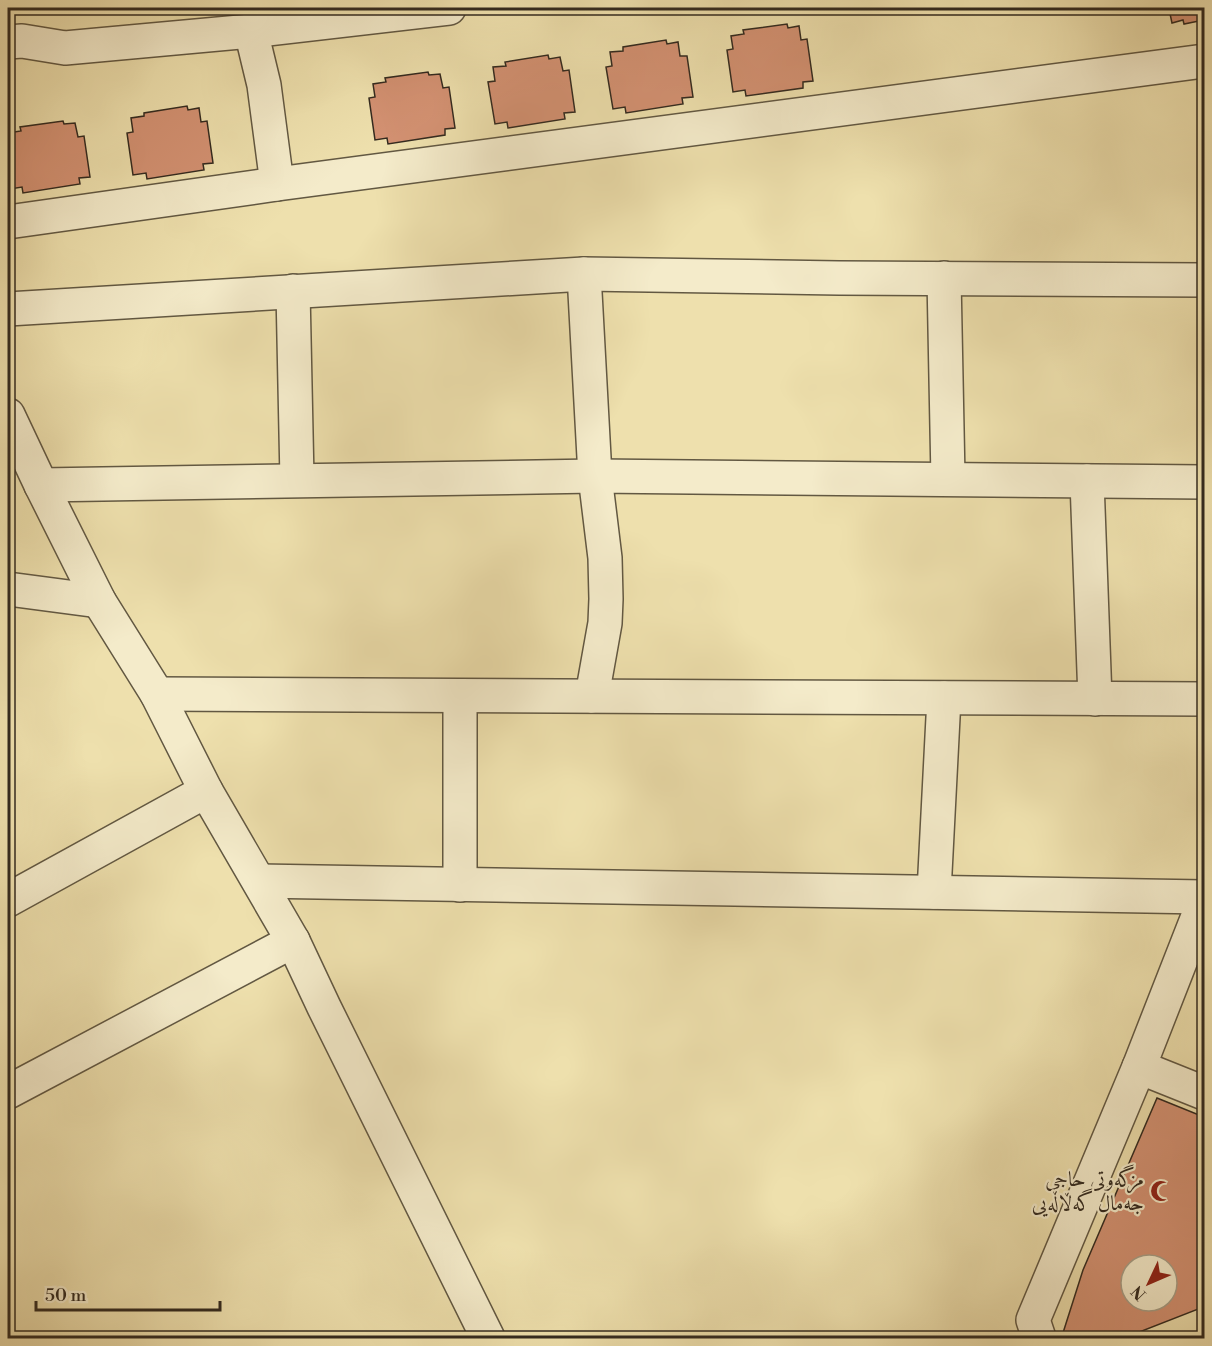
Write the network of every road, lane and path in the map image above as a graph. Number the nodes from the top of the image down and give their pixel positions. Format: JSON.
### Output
{"nodes":[{"id":1,"x":449,"y":8,"type":"edge"},
{"id":2,"x":251,"y":31,"type":"junction"},
{"id":3,"x":8,"y":42,"type":"edge"},
{"id":4,"x":1204,"y":61,"type":"edge"},
{"id":5,"x":277,"y":184,"type":"junction"},
{"id":6,"x":8,"y":222,"type":"edge"},
{"id":7,"x":584,"y":274,"type":"junction"},
{"id":8,"x":944,"y":278,"type":"junction"},
{"id":9,"x":1204,"y":280,"type":"edge"},
{"id":10,"x":293,"y":291,"type":"junction"},
{"id":11,"x":8,"y":309,"type":"edge"},
{"id":12,"x":8,"y":415,"type":"edge"},
{"id":13,"x":595,"y":476,"type":"junction"},
{"id":14,"x":948,"y":479,"type":"junction"},
{"id":15,"x":297,"y":480,"type":"junction"},
{"id":16,"x":1088,"y":481,"type":"junction"},
{"id":17,"x":1204,"y":482,"type":"edge"},
{"id":18,"x":40,"y":485,"type":"junction"},
{"id":19,"x":8,"y":589,"type":"edge"},
{"id":20,"x":99,"y":601,"type":"junction"},
{"id":21,"x":157,"y":694,"type":"junction"},
{"id":22,"x":460,"y":696,"type":"junction"},
{"id":23,"x":591,"y":696,"type":"junction"},
{"id":24,"x":944,"y":698,"type":"junction"},
{"id":25,"x":1095,"y":699,"type":"junction"},
{"id":26,"x":1204,"y":699,"type":"edge"},
{"id":27,"x":206,"y":791,"type":"junction"},
{"id":28,"x":259,"y":881,"type":"junction"},
{"id":29,"x":460,"y":885,"type":"junction"},
{"id":30,"x":934,"y":892,"type":"junction"},
{"id":31,"x":1204,"y":899,"type":"edge"},
{"id":32,"x":8,"y":900,"type":"edge"},
{"id":33,"x":293,"y":940,"type":"junction"},
{"id":34,"x":1139,"y":1067,"type":"junction"},
{"id":35,"x":8,"y":1092,"type":"edge"},
{"id":36,"x":1204,"y":1093,"type":"edge"},
{"id":37,"x":488,"y":1338,"type":"edge"},
{"id":38,"x":1039,"y":1338,"type":"edge"}],
"edges":[{"from":1,"to":2,"type":"street"},
{"from":2,"to":3,"type":"street"},
{"from":2,"to":5,"type":"street"},
{"from":4,"to":5,"type":"street"},
{"from":5,"to":6,"type":"street"},
{"from":7,"to":8,"type":"street"},
{"from":7,"to":10,"type":"street"},
{"from":7,"to":13,"type":"street"},
{"from":8,"to":9,"type":"street"},
{"from":8,"to":14,"type":"street"},
{"from":10,"to":11,"type":"street"},
{"from":10,"to":15,"type":"street"},
{"from":12,"to":18,"type":"street"},
{"from":13,"to":14,"type":"street"},
{"from":13,"to":15,"type":"street"},
{"from":13,"to":23,"type":"street"},
{"from":14,"to":16,"type":"street"},
{"from":15,"to":18,"type":"street"},
{"from":16,"to":17,"type":"street"},
{"from":16,"to":25,"type":"street"},
{"from":18,"to":20,"type":"street"},
{"from":19,"to":20,"type":"street"},
{"from":20,"to":21,"type":"street"},
{"from":21,"to":22,"type":"street"},
{"from":21,"to":27,"type":"street"},
{"from":22,"to":23,"type":"street"},
{"from":22,"to":29,"type":"street"},
{"from":23,"to":24,"type":"street"},
{"from":24,"to":25,"type":"street"},
{"from":24,"to":30,"type":"street"},
{"from":25,"to":26,"type":"street"},
{"from":27,"to":28,"type":"street"},
{"from":27,"to":32,"type":"street"},
{"from":28,"to":29,"type":"street"},
{"from":28,"to":33,"type":"street"},
{"from":29,"to":30,"type":"street"},
{"from":30,"to":31,"type":"street"},
{"from":31,"to":34,"type":"street"},
{"from":33,"to":35,"type":"street"},
{"from":33,"to":37,"type":"street"},
{"from":34,"to":36,"type":"street"},
{"from":34,"to":38,"type":"street"}]}
